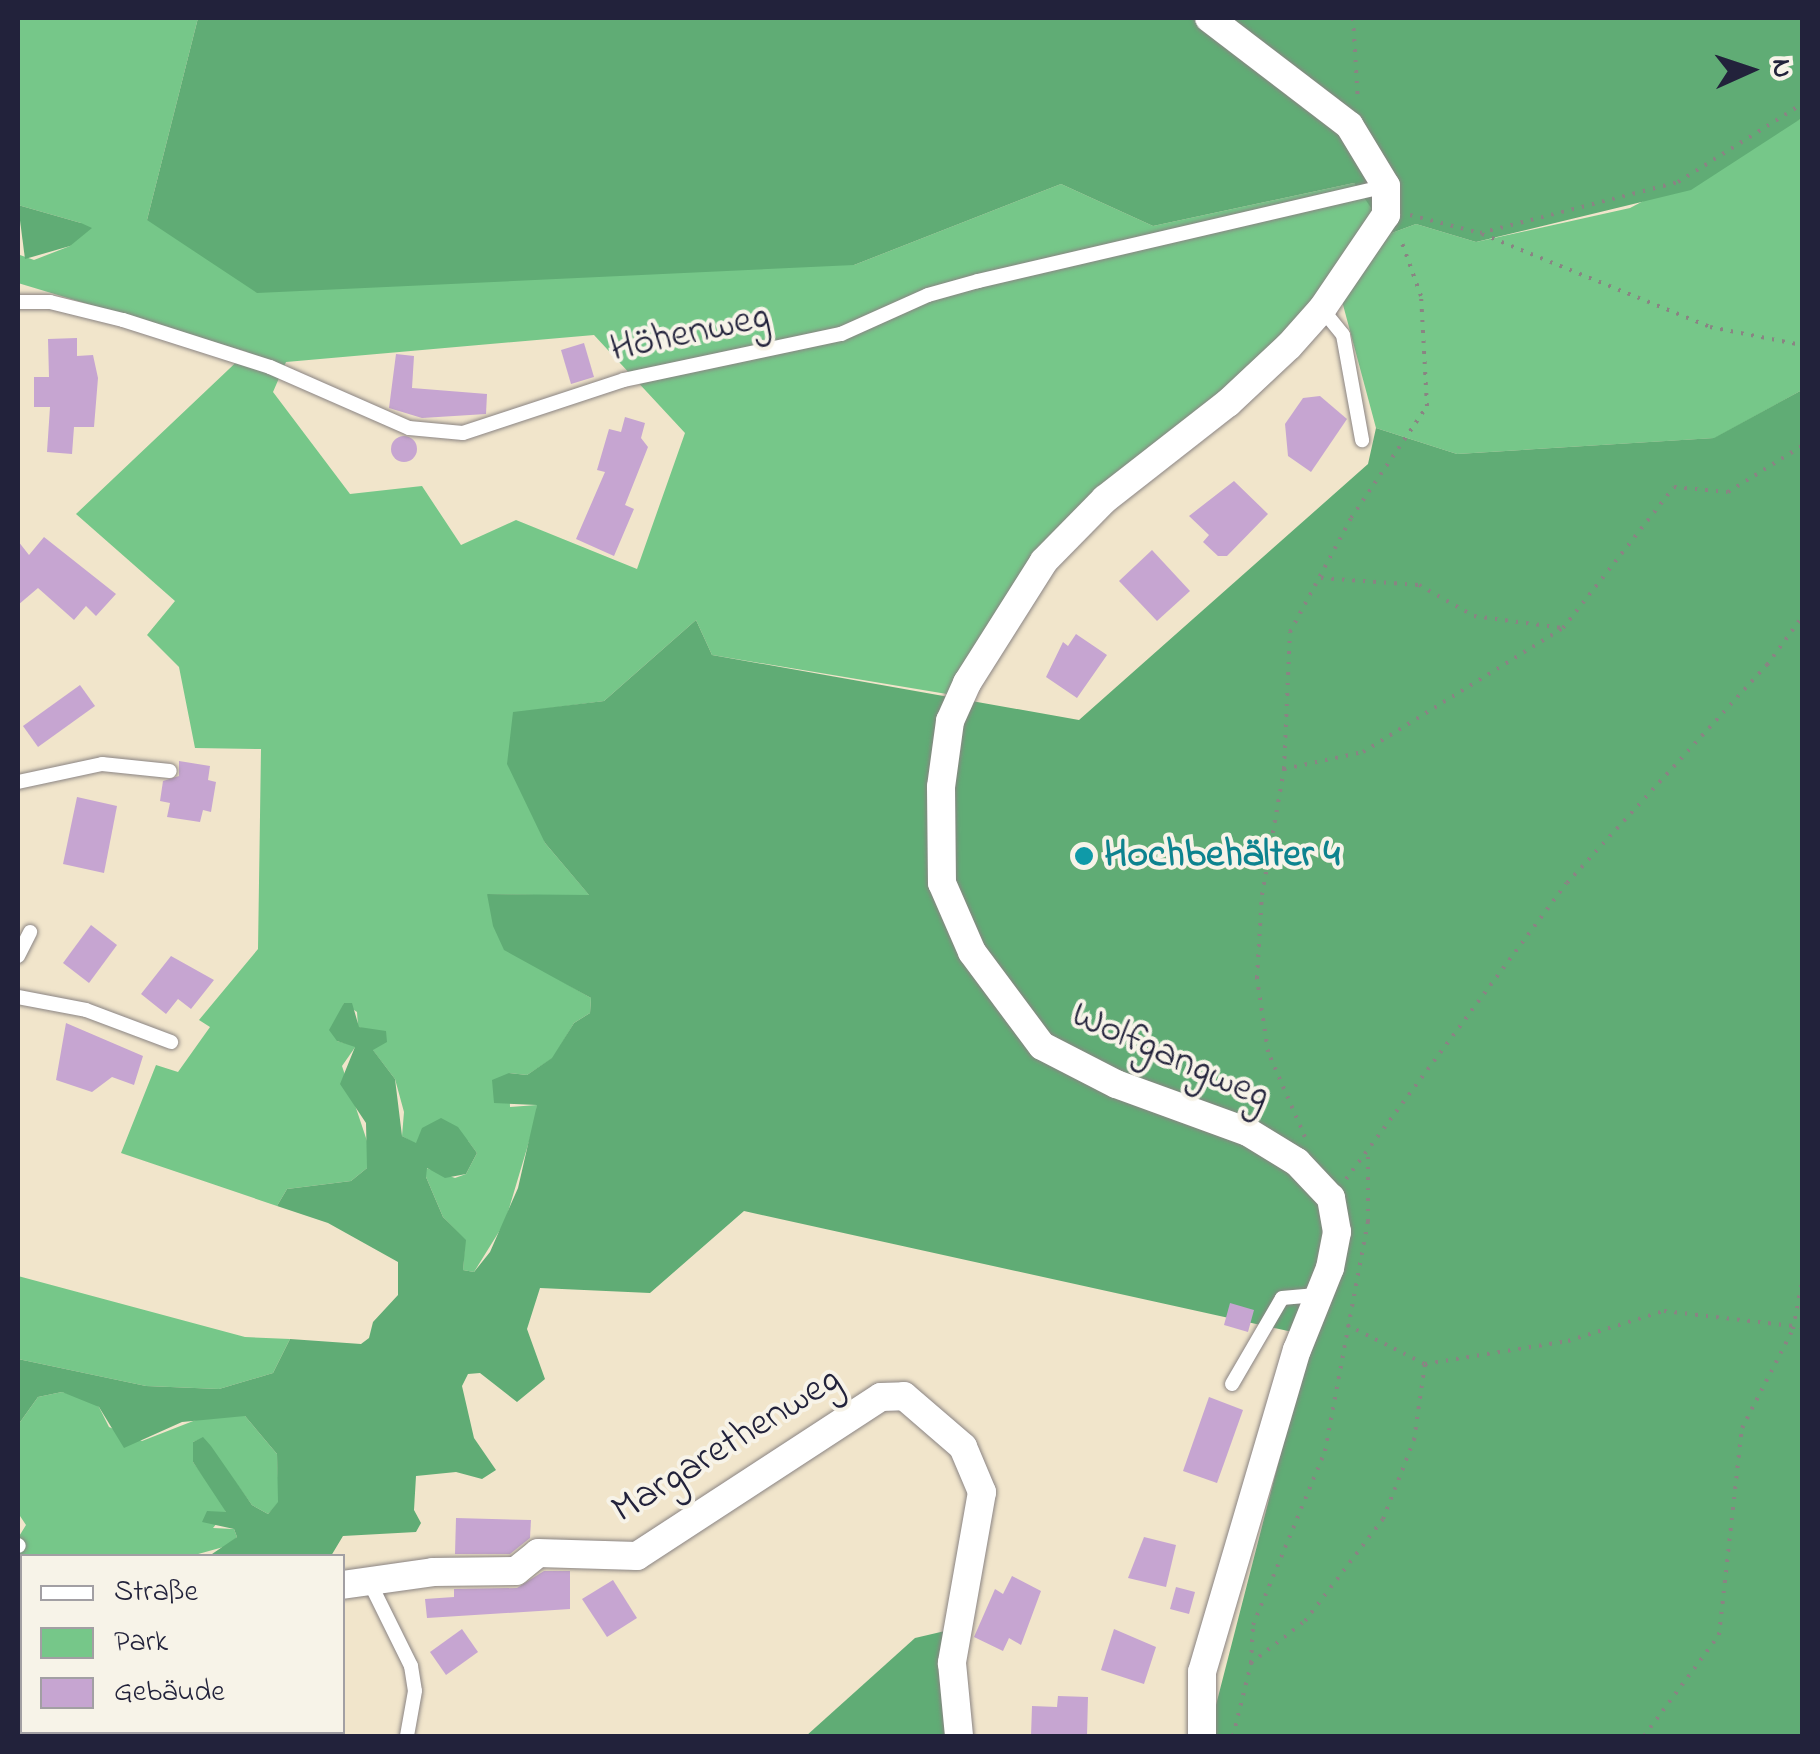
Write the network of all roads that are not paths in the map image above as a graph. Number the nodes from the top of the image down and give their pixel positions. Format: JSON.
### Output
{"nodes":[{"id":1,"x":1209,"y":18,"type":"edge"},
{"id":2,"x":1386,"y":186,"type":"junction"},
{"id":3,"x":18,"y":302,"type":"edge"},
{"id":4,"x":1322,"y":309,"type":"junction"},
{"id":5,"x":1362,"y":440,"type":"dead end"},
{"id":6,"x":170,"y":770,"type":"dead end"},
{"id":7,"x":18,"y":782,"type":"edge"},
{"id":8,"x":30,"y":932,"type":"dead end"},
{"id":9,"x":18,"y":956,"type":"edge"},
{"id":10,"x":18,"y":997,"type":"edge"},
{"id":11,"x":171,"y":1042,"type":"dead end"},
{"id":12,"x":1320,"y":1294,"type":"junction"},
{"id":13,"x":1232,"y":1384,"type":"dead end"},
{"id":14,"x":356,"y":1583,"type":"edge"},
{"id":15,"x":407,"y":1736,"type":"edge"},
{"id":16,"x":959,"y":1736,"type":"edge"},
{"id":17,"x":1202,"y":1736,"type":"edge"}],
"edges":[{"from":1,"to":2,"type":"street"},
{"from":2,"to":3,"type":"lane","name":"Höhenweg"},
{"from":2,"to":4,"type":"street","name":"Wolfgangweg"},
{"from":4,"to":5,"type":"lane"},
{"from":4,"to":12,"type":"street","name":"Wolfgangweg"},
{"from":6,"to":7,"type":"lane"},
{"from":8,"to":9,"type":"lane"},
{"from":10,"to":11,"type":"lane"},
{"from":12,"to":13,"type":"lane"},
{"from":12,"to":17,"type":"street"},
{"from":14,"to":15,"type":"lane"},
{"from":14,"to":16,"type":"street","name":"Margarethenweg"}]}
